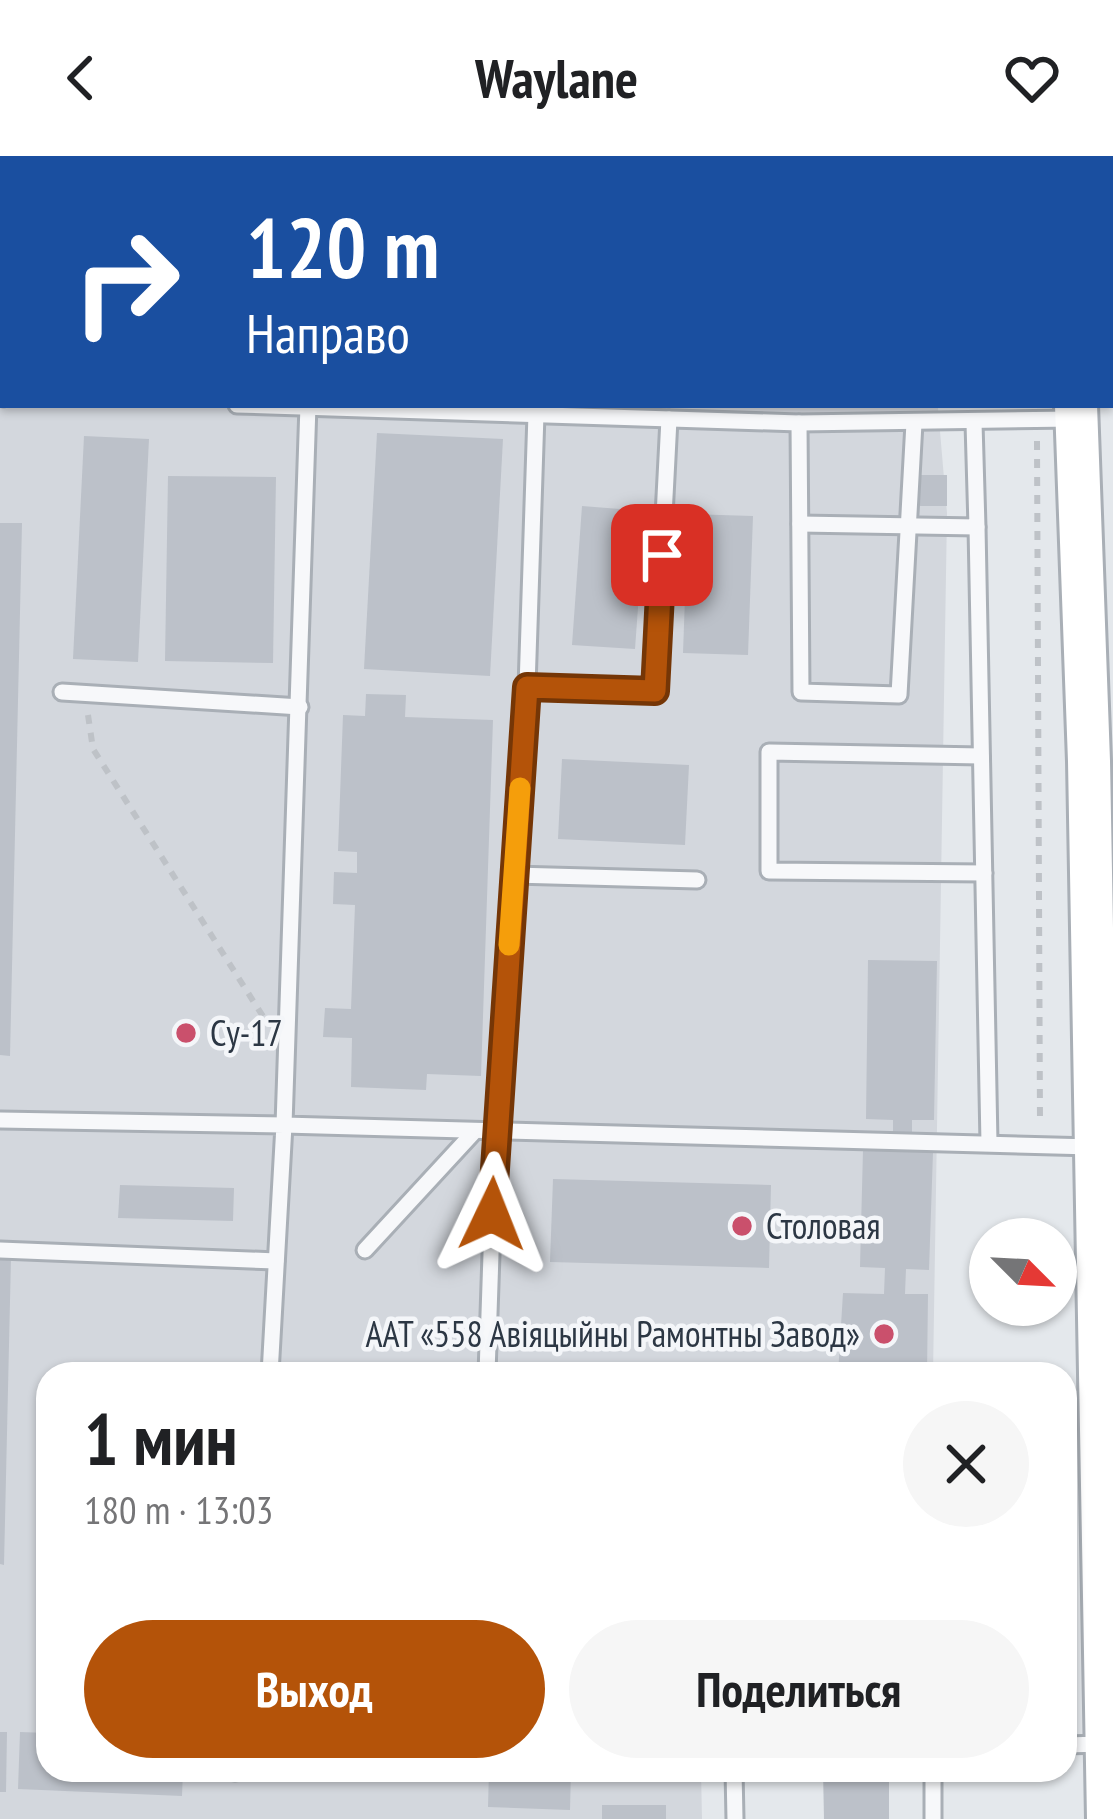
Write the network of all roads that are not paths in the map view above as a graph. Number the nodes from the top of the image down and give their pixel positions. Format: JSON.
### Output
{"nodes":[{"id":1,"x":308,"y":408,"type":"edge"},
{"id":2,"x":365,"y":408,"type":"edge"},
{"id":3,"x":593,"y":411,"type":"edge"},
{"id":4,"x":536,"y":414,"type":"junction"},
{"id":5,"x":867,"y":414,"type":"edge"},
{"id":6,"x":1063,"y":415,"type":"edge"},
{"id":7,"x":669,"y":419,"type":"junction"},
{"id":8,"x":799,"y":423,"type":"junction"},
{"id":9,"x":914,"y":423,"type":"junction"},
{"id":10,"x":974,"y":423,"type":"junction"},
{"id":11,"x":800,"y":524,"type":"junction"},
{"id":12,"x":910,"y":526,"type":"junction"},
{"id":13,"x":976,"y":527,"type":"junction"},
{"id":14,"x":527,"y":687,"type":"junction"},
{"id":15,"x":62,"y":692,"type":"dead end"},
{"id":16,"x":300,"y":707,"type":"junction"},
{"id":17,"x":981,"y":756,"type":"junction"},
{"id":18,"x":984,"y":873,"type":"junction"},
{"id":19,"x":514,"y":875,"type":"junction"},
{"id":20,"x":697,"y":880,"type":"dead end"},
{"id":21,"x":0,"y":1120,"type":"edge"},
{"id":22,"x":284,"y":1125,"type":"junction"},
{"id":23,"x":473,"y":1133,"type":"junction"},
{"id":24,"x":495,"y":1134,"type":"junction"},
{"id":25,"x":989,"y":1143,"type":"junction"},
{"id":26,"x":1092,"y":1147,"type":"junction"},
{"id":27,"x":0,"y":1250,"type":"edge"},
{"id":28,"x":365,"y":1250,"type":"dead end"},
{"id":29,"x":276,"y":1261,"type":"junction"},
{"id":30,"x":271,"y":1362,"type":"edge"},
{"id":31,"x":487,"y":1362,"type":"edge"},
{"id":32,"x":1084,"y":1745,"type":"edge"},
{"id":33,"x":734,"y":1782,"type":"edge"},
{"id":34,"x":933,"y":1782,"type":"edge"},
{"id":35,"x":735,"y":1819,"type":"edge"},
{"id":36,"x":933,"y":1819,"type":"edge"},
{"id":37,"x":1108,"y":1819,"type":"edge"}],
"edges":[{"from":1,"to":16,"type":"lane"},
{"from":2,"to":4,"type":"lane"},
{"from":3,"to":4,"type":"lane"},
{"from":3,"to":7,"type":"lane"},
{"from":4,"to":14,"type":"lane"},
{"from":5,"to":8,"type":"lane"},
{"from":5,"to":9,"type":"lane"},
{"from":6,"to":10,"type":"lane"},
{"from":6,"to":26,"type":"main road"},
{"from":7,"to":8,"type":"lane"},
{"from":7,"to":14,"type":"lane"},
{"from":8,"to":11,"type":"lane"},
{"from":9,"to":10,"type":"lane"},
{"from":9,"to":12,"type":"lane"},
{"from":10,"to":13,"type":"lane"},
{"from":11,"to":12,"type":"lane"},
{"from":11,"to":12,"type":"lane"},
{"from":12,"to":13,"type":"lane"},
{"from":13,"to":17,"type":"lane"},
{"from":14,"to":19,"type":"lane"},
{"from":15,"to":16,"type":"lane"},
{"from":16,"to":22,"type":"lane"},
{"from":17,"to":18,"type":"lane"},
{"from":17,"to":18,"type":"lane"},
{"from":18,"to":25,"type":"lane"},
{"from":19,"to":20,"type":"lane"},
{"from":19,"to":24,"type":"lane"},
{"from":21,"to":22,"type":"lane"},
{"from":22,"to":23,"type":"lane"},
{"from":22,"to":29,"type":"lane"},
{"from":23,"to":24,"type":"lane"},
{"from":23,"to":28,"type":"lane"},
{"from":24,"to":25,"type":"lane"},
{"from":24,"to":31,"type":"lane"},
{"from":25,"to":26,"type":"lane"},
{"from":26,"to":32,"type":"main road"},
{"from":27,"to":29,"type":"lane"},
{"from":29,"to":30,"type":"lane"},
{"from":32,"to":37,"type":"main road"},
{"from":33,"to":35,"type":"lane"},
{"from":34,"to":36,"type":"lane"}]}
